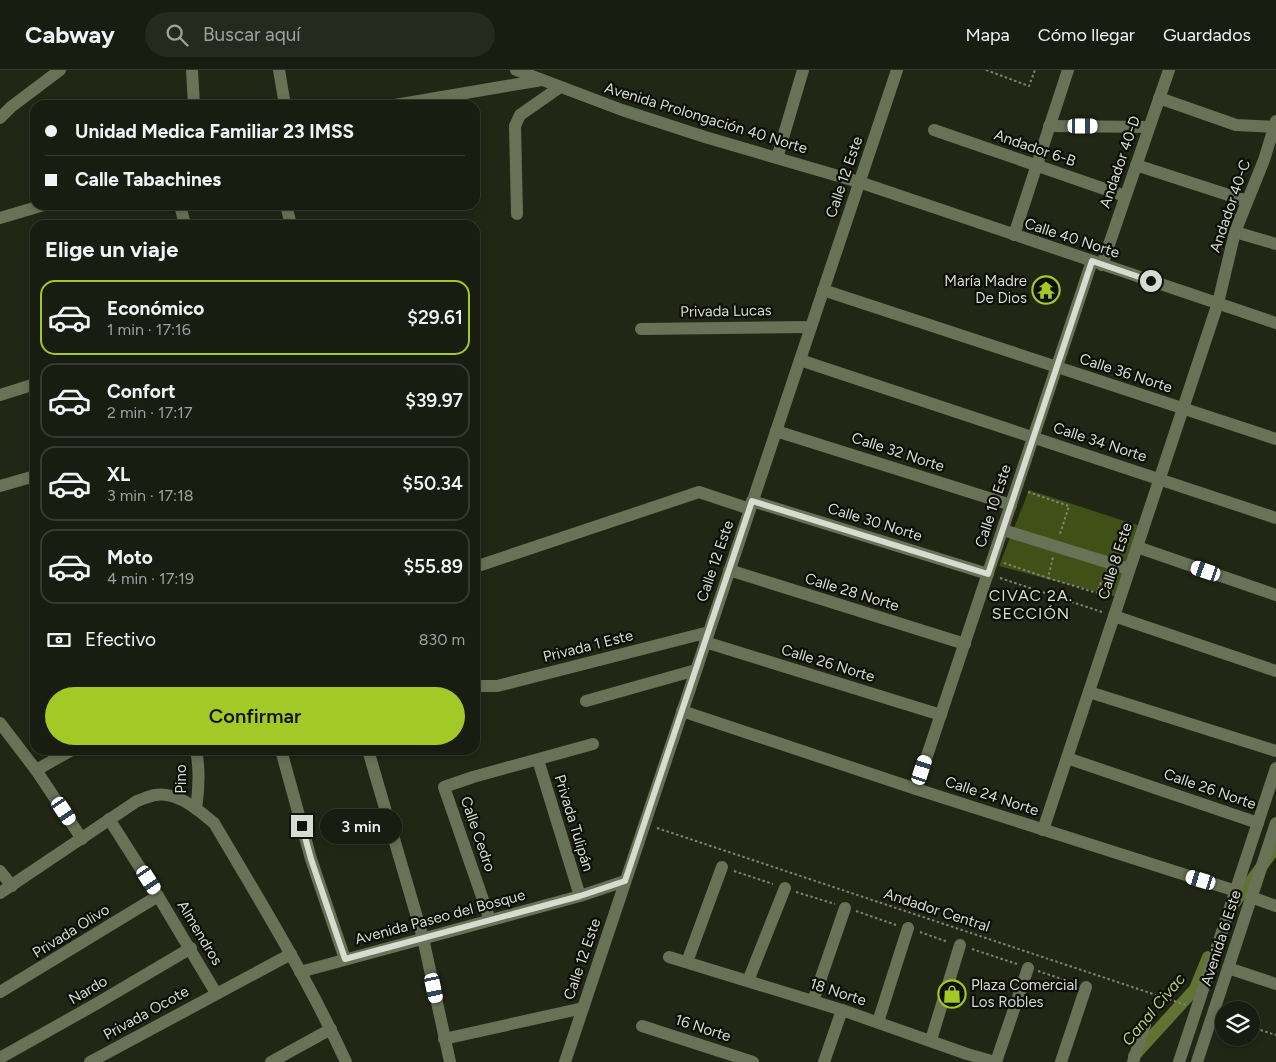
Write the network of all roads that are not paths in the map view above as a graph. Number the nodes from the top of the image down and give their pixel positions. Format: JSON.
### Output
{"nodes":[{"id":1,"x":60,"y":70,"type":"edge"},
{"id":2,"x":192,"y":70,"type":"edge"},
{"id":3,"x":279,"y":70,"type":"edge"},
{"id":4,"x":516,"y":70,"type":"edge"},
{"id":5,"x":803,"y":70,"type":"edge"},
{"id":6,"x":897,"y":70,"type":"edge"},
{"id":7,"x":1169,"y":70,"type":"edge"},
{"id":8,"x":1063,"y":71,"type":"edge"},
{"id":9,"x":542,"y":80,"type":"junction"},
{"id":10,"x":560,"y":87,"type":"junction"},
{"id":11,"x":1159,"y":98,"type":"junction"},
{"id":12,"x":194,"y":100,"type":"edge"},
{"id":13,"x":284,"y":100,"type":"edge"},
{"id":14,"x":424,"y":100,"type":"edge"},
{"id":15,"x":0,"y":118,"type":"edge"},
{"id":16,"x":1275,"y":125,"type":"edge"},
{"id":17,"x":1049,"y":126,"type":"junction"},
{"id":18,"x":1149,"y":126,"type":"junction"},
{"id":19,"x":934,"y":130,"type":"dead end"},
{"id":20,"x":777,"y":158,"type":"junction"},
{"id":21,"x":1264,"y":160,"type":"junction"},
{"id":22,"x":1136,"y":165,"type":"junction"},
{"id":23,"x":1276,"y":165,"type":"edge"},
{"id":24,"x":1036,"y":166,"type":"junction"},
{"id":25,"x":859,"y":182,"type":"junction"},
{"id":26,"x":1125,"y":196,"type":"junction"},
{"id":27,"x":1248,"y":201,"type":"junction"},
{"id":28,"x":30,"y":209,"type":"edge"},
{"id":29,"x":516,"y":214,"type":"dead end"},
{"id":30,"x":0,"y":218,"type":"edge"},
{"id":31,"x":1236,"y":232,"type":"junction"},
{"id":32,"x":1014,"y":235,"type":"junction"},
{"id":33,"x":1276,"y":244,"type":"edge"},
{"id":34,"x":1097,"y":263,"type":"junction"},
{"id":35,"x":823,"y":290,"type":"junction"},
{"id":36,"x":1218,"y":303,"type":"junction"},
{"id":37,"x":1276,"y":323,"type":"edge"},
{"id":38,"x":811,"y":326,"type":"junction"},
{"id":39,"x":641,"y":329,"type":"dead end"},
{"id":40,"x":800,"y":360,"type":"junction"},
{"id":41,"x":1057,"y":367,"type":"junction"},
{"id":42,"x":30,"y":386,"type":"edge"},
{"id":43,"x":0,"y":395,"type":"edge"},
{"id":44,"x":1182,"y":408,"type":"junction"},
{"id":45,"x":776,"y":431,"type":"junction"},
{"id":46,"x":1033,"y":437,"type":"junction"},
{"id":47,"x":1276,"y":439,"type":"edge"},
{"id":48,"x":30,"y":477,"type":"edge"},
{"id":49,"x":1159,"y":479,"type":"junction"},
{"id":50,"x":0,"y":486,"type":"edge"},
{"id":51,"x":751,"y":505,"type":"junction"},
{"id":52,"x":1011,"y":505,"type":"junction"},
{"id":53,"x":1276,"y":518,"type":"edge"},
{"id":54,"x":1003,"y":530,"type":"junction"},
{"id":55,"x":1136,"y":547,"type":"junction"},
{"id":56,"x":480,"y":565,"type":"edge"},
{"id":57,"x":1129,"y":569,"type":"junction"},
{"id":58,"x":729,"y":570,"type":"junction"},
{"id":59,"x":988,"y":574,"type":"junction"},
{"id":60,"x":1276,"y":595,"type":"edge"},
{"id":61,"x":1114,"y":616,"type":"junction"},
{"id":62,"x":707,"y":637,"type":"junction"},
{"id":63,"x":965,"y":644,"type":"junction"},
{"id":64,"x":696,"y":670,"type":"junction"},
{"id":65,"x":1276,"y":671,"type":"edge"},
{"id":66,"x":480,"y":686,"type":"edge"},
{"id":67,"x":1088,"y":692,"type":"junction"},
{"id":68,"x":586,"y":701,"type":"dead end"},
{"id":69,"x":682,"y":711,"type":"junction"},
{"id":70,"x":941,"y":715,"type":"junction"},
{"id":71,"x":0,"y":723,"type":"edge"},
{"id":72,"x":593,"y":744,"type":"dead end"},
{"id":73,"x":1276,"y":751,"type":"edge"},
{"id":74,"x":63,"y":755,"type":"edge"},
{"id":75,"x":197,"y":755,"type":"edge"},
{"id":76,"x":282,"y":755,"type":"edge"},
{"id":77,"x":369,"y":755,"type":"edge"},
{"id":78,"x":1066,"y":758,"type":"junction"},
{"id":79,"x":538,"y":760,"type":"junction"},
{"id":80,"x":1276,"y":768,"type":"edge"},
{"id":81,"x":36,"y":770,"type":"junction"},
{"id":82,"x":916,"y":789,"type":"junction"},
{"id":83,"x":196,"y":809,"type":"junction"},
{"id":84,"x":109,"y":819,"type":"junction"},
{"id":85,"x":1258,"y":823,"type":"junction"},
{"id":86,"x":1276,"y":826,"type":"edge"},
{"id":87,"x":1043,"y":830,"type":"junction"},
{"id":88,"x":82,"y":839,"type":"junction"},
{"id":89,"x":722,"y":867,"type":"dead end"},
{"id":90,"x":0,"y":871,"type":"edge"},
{"id":91,"x":625,"y":881,"type":"junction"},
{"id":92,"x":12,"y":886,"type":"junction"},
{"id":93,"x":785,"y":888,"type":"dead end"},
{"id":94,"x":1236,"y":891,"type":"junction"},
{"id":95,"x":0,"y":893,"type":"edge"},
{"id":96,"x":158,"y":896,"type":"junction"},
{"id":97,"x":580,"y":896,"type":"junction"},
{"id":98,"x":1251,"y":898,"type":"junction"},
{"id":99,"x":1276,"y":906,"type":"edge"},
{"id":100,"x":845,"y":908,"type":"dead end"},
{"id":101,"x":490,"y":920,"type":"junction"},
{"id":102,"x":908,"y":928,"type":"dead end"},
{"id":103,"x":423,"y":938,"type":"junction"},
{"id":104,"x":960,"y":945,"type":"dead end"},
{"id":105,"x":191,"y":948,"type":"junction"},
{"id":106,"x":291,"y":954,"type":"junction"},
{"id":107,"x":669,"y":957,"type":"dead end"},
{"id":108,"x":345,"y":959,"type":"junction"},
{"id":109,"x":687,"y":962,"type":"junction"},
{"id":110,"x":1028,"y":968,"type":"dead end"},
{"id":111,"x":1228,"y":968,"type":"junction"},
{"id":112,"x":300,"y":972,"type":"junction"},
{"id":113,"x":748,"y":981,"type":"junction"},
{"id":114,"x":1205,"y":983,"type":"junction"},
{"id":115,"x":1276,"y":984,"type":"edge"},
{"id":116,"x":1086,"y":987,"type":"dead end"},
{"id":117,"x":1221,"y":988,"type":"junction"},
{"id":118,"x":0,"y":992,"type":"edge"},
{"id":119,"x":216,"y":993,"type":"junction"},
{"id":120,"x":813,"y":1001,"type":"junction"},
{"id":121,"x":583,"y":1008,"type":"junction"},
{"id":122,"x":842,"y":1010,"type":"junction"},
{"id":123,"x":878,"y":1022,"type":"junction"},
{"id":124,"x":1145,"y":1025,"type":"dead end"},
{"id":125,"x":642,"y":1026,"type":"dead end"},
{"id":126,"x":331,"y":1029,"type":"junction"},
{"id":127,"x":444,"y":1039,"type":"junction"},
{"id":128,"x":931,"y":1040,"type":"junction"},
{"id":129,"x":0,"y":1058,"type":"edge"},
{"id":130,"x":966,"y":1058,"type":"edge"},
{"id":131,"x":90,"y":1062,"type":"edge"},
{"id":132,"x":271,"y":1062,"type":"edge"},
{"id":133,"x":346,"y":1062,"type":"edge"},
{"id":134,"x":450,"y":1062,"type":"edge"},
{"id":135,"x":565,"y":1062,"type":"edge"},
{"id":136,"x":753,"y":1062,"type":"edge"},
{"id":137,"x":824,"y":1062,"type":"edge"},
{"id":138,"x":995,"y":1062,"type":"edge"},
{"id":139,"x":1061,"y":1062,"type":"edge"},
{"id":140,"x":1133,"y":1062,"type":"edge"},
{"id":141,"x":1179,"y":1062,"type":"edge"},
{"id":142,"x":1197,"y":1062,"type":"edge"}],
"edges":[{"from":1,"to":15,"type":"street"},
{"from":2,"to":12,"type":"street"},
{"from":3,"to":13,"type":"street"},
{"from":4,"to":9,"type":"street","name":"Avenida Prolongación 40 Norte"},
{"from":5,"to":20,"type":"street"},
{"from":6,"to":25,"type":"street","name":"Calle 12 Este"},
{"from":7,"to":11,"type":"street","name":"Andador 40-D"},
{"from":8,"to":17,"type":"street"},
{"from":9,"to":10,"type":"street","name":"Avenida Prolongación 40 Norte"},
{"from":9,"to":14,"type":"street"},
{"from":10,"to":20,"type":"street","name":"Avenida Prolongación 40 Norte"},
{"from":10,"to":29,"type":"street"},
{"from":11,"to":16,"type":"street"},
{"from":11,"to":18,"type":"street","name":"Andador 40-D"},
{"from":16,"to":21,"type":"street","name":"Andador 40-C"},
{"from":17,"to":18,"type":"street"},
{"from":17,"to":24,"type":"street"},
{"from":18,"to":22,"type":"street","name":"Andador 40-D"},
{"from":19,"to":24,"type":"street","name":"Andador 6-B"},
{"from":20,"to":25,"type":"street","name":"Avenida Prolongación 40 Norte"},
{"from":21,"to":23,"type":"street"},
{"from":21,"to":27,"type":"street","name":"Andador 40-C"},
{"from":22,"to":26,"type":"street","name":"Andador 40-D"},
{"from":22,"to":27,"type":"street"},
{"from":24,"to":26,"type":"street","name":"Andador 6-B"},
{"from":24,"to":32,"type":"street"},
{"from":25,"to":32,"type":"street","name":"Calle 40 Norte"},
{"from":25,"to":35,"type":"street","name":"Calle 12 Este"},
{"from":26,"to":34,"type":"street","name":"Andador 40-D"},
{"from":27,"to":31,"type":"street","name":"Andador 40-C"},
{"from":28,"to":30,"type":"street"},
{"from":31,"to":33,"type":"street"},
{"from":31,"to":36,"type":"street","name":"Andador 40-C"},
{"from":32,"to":34,"type":"street","name":"Calle 40 Norte"},
{"from":34,"to":36,"type":"street","name":"Calle 40 Norte"},
{"from":34,"to":41,"type":"street","name":"Calle 10 Este"},
{"from":35,"to":38,"type":"street","name":"Calle 12 Este"},
{"from":35,"to":41,"type":"street","name":"Calle 36 Norte"},
{"from":36,"to":37,"type":"street","name":"Calle 40 Norte"},
{"from":36,"to":44,"type":"street","name":"Calle 8 Este"},
{"from":38,"to":39,"type":"street","name":"Privada Lucas"},
{"from":38,"to":40,"type":"street","name":"Calle 12 Este"},
{"from":40,"to":45,"type":"street","name":"Calle 12 Este"},
{"from":40,"to":46,"type":"street","name":"Calle 34 Norte"},
{"from":41,"to":44,"type":"street","name":"Calle 36 Norte"},
{"from":41,"to":46,"type":"street","name":"Calle 10 Este"},
{"from":42,"to":43,"type":"street"},
{"from":44,"to":47,"type":"street","name":"Calle 36 Norte"},
{"from":44,"to":49,"type":"street","name":"Calle 8 Este"},
{"from":45,"to":51,"type":"street","name":"Calle 12 Este"},
{"from":45,"to":52,"type":"street","name":"Calle 32 Norte"},
{"from":46,"to":49,"type":"street","name":"Calle 34 Norte"},
{"from":46,"to":52,"type":"street","name":"Calle 10 Este"},
{"from":48,"to":50,"type":"street"},
{"from":49,"to":53,"type":"street","name":"Calle 34 Norte"},
{"from":49,"to":55,"type":"street","name":"Calle 8 Este"},
{"from":51,"to":56,"type":"street","name":"Calle 30 Norte"},
{"from":51,"to":58,"type":"street","name":"Calle 12 Este"},
{"from":51,"to":59,"type":"street","name":"Calle 30 Norte"},
{"from":52,"to":54,"type":"street","name":"Calle 10 Este"},
{"from":54,"to":57,"type":"street"},
{"from":54,"to":59,"type":"street","name":"Calle 10 Este"},
{"from":55,"to":57,"type":"street","name":"Calle 8 Este"},
{"from":55,"to":60,"type":"street"},
{"from":57,"to":61,"type":"street","name":"Calle 8 Este"},
{"from":58,"to":62,"type":"street","name":"Calle 12 Este"},
{"from":58,"to":63,"type":"street","name":"Calle 28 Norte"},
{"from":59,"to":63,"type":"street","name":"Calle 10 Este"},
{"from":61,"to":65,"type":"street"},
{"from":61,"to":67,"type":"street","name":"Calle 8 Este"},
{"from":62,"to":64,"type":"street","name":"Calle 12 Este"},
{"from":62,"to":66,"type":"street","name":"Privada 1 Este"},
{"from":62,"to":70,"type":"street","name":"Calle 26 Norte"},
{"from":63,"to":70,"type":"street","name":"Calle 10 Este"},
{"from":64,"to":68,"type":"street"},
{"from":64,"to":69,"type":"street","name":"Calle 12 Este"},
{"from":67,"to":73,"type":"street"},
{"from":67,"to":78,"type":"street","name":"Calle 8 Este"},
{"from":69,"to":82,"type":"street","name":"Calle 24 Norte"},
{"from":69,"to":91,"type":"street","name":"Calle 12 Este"},
{"from":70,"to":82,"type":"street","name":"Calle 10 Este"},
{"from":71,"to":81,"type":"street"},
{"from":72,"to":79,"type":"street"},
{"from":74,"to":81,"type":"street"},
{"from":75,"to":83,"type":"street","name":"Pino"},
{"from":76,"to":108,"type":"street"},
{"from":77,"to":103,"type":"street"},
{"from":78,"to":85,"type":"street","name":"Calle 26 Norte"},
{"from":78,"to":87,"type":"street","name":"Calle 8 Este"},
{"from":79,"to":97,"type":"street","name":"Privada Tulipán"},
{"from":79,"to":101,"type":"street","name":"Calle Cedro"},
{"from":80,"to":85,"type":"street","name":"Avenida 6 Este"},
{"from":81,"to":88,"type":"street"},
{"from":82,"to":87,"type":"street","name":"Calle 24 Norte"},
{"from":83,"to":84,"type":"street"},
{"from":83,"to":106,"type":"street"},
{"from":84,"to":88,"type":"street"},
{"from":84,"to":96,"type":"street","name":"Almendros"},
{"from":85,"to":94,"type":"street","name":"Avenida 6 Este"},
{"from":86,"to":98,"type":"street","name":"Avenida 6 Este"},
{"from":87,"to":94,"type":"street","name":"Calle 24 Norte"},
{"from":88,"to":92,"type":"street"},
{"from":89,"to":109,"type":"street"},
{"from":90,"to":92,"type":"street"},
{"from":91,"to":97,"type":"street","name":"Avenida Paseo del Bosque"},
{"from":91,"to":121,"type":"street","name":"Calle 12 Este"},
{"from":92,"to":95,"type":"street"},
{"from":93,"to":113,"type":"street"},
{"from":94,"to":114,"type":"street","name":"Avenida 6 Este"},
{"from":96,"to":105,"type":"street","name":"Almendros"},
{"from":96,"to":118,"type":"street","name":"Privada Olivo"},
{"from":97,"to":101,"type":"street","name":"Avenida Paseo del Bosque"},
{"from":98,"to":99,"type":"street"},
{"from":98,"to":111,"type":"street","name":"Avenida 6 Este"},
{"from":100,"to":120,"type":"street"},
{"from":101,"to":103,"type":"street","name":"Avenida Paseo del Bosque"},
{"from":102,"to":123,"type":"street"},
{"from":103,"to":108,"type":"street","name":"Avenida Paseo del Bosque"},
{"from":103,"to":127,"type":"street"},
{"from":104,"to":128,"type":"street"},
{"from":105,"to":119,"type":"street","name":"Almendros"},
{"from":105,"to":129,"type":"street","name":"Nardo"},
{"from":106,"to":112,"type":"street"},
{"from":106,"to":119,"type":"street"},
{"from":107,"to":109,"type":"street","name":"18 Norte"},
{"from":108,"to":112,"type":"street","name":"Avenida Paseo del Bosque"},
{"from":109,"to":113,"type":"street","name":"18 Norte"},
{"from":110,"to":138,"type":"street"},
{"from":111,"to":115,"type":"street"},
{"from":111,"to":117,"type":"street","name":"Avenida 6 Este"},
{"from":112,"to":126,"type":"street"},
{"from":113,"to":120,"type":"street","name":"18 Norte"},
{"from":114,"to":117,"type":"street"},
{"from":114,"to":141,"type":"street","name":"Avenida 6 Este"},
{"from":116,"to":139,"type":"street"},
{"from":117,"to":142,"type":"street","name":"Avenida 6 Este"},
{"from":119,"to":131,"type":"street","name":"Privada Ocote"},
{"from":120,"to":122,"type":"street","name":"18 Norte"},
{"from":121,"to":127,"type":"street"},
{"from":121,"to":135,"type":"street","name":"Calle 12 Este"},
{"from":122,"to":123,"type":"street","name":"18 Norte"},
{"from":122,"to":137,"type":"street"},
{"from":123,"to":128,"type":"street","name":"18 Norte"},
{"from":124,"to":140,"type":"street"},
{"from":125,"to":136,"type":"street","name":"16 Norte"},
{"from":126,"to":132,"type":"street"},
{"from":126,"to":133,"type":"street"},
{"from":127,"to":134,"type":"street"},
{"from":128,"to":130,"type":"street","name":"18 Norte"},
{"from":130,"to":138,"type":"street","name":"18 Norte"}]}
